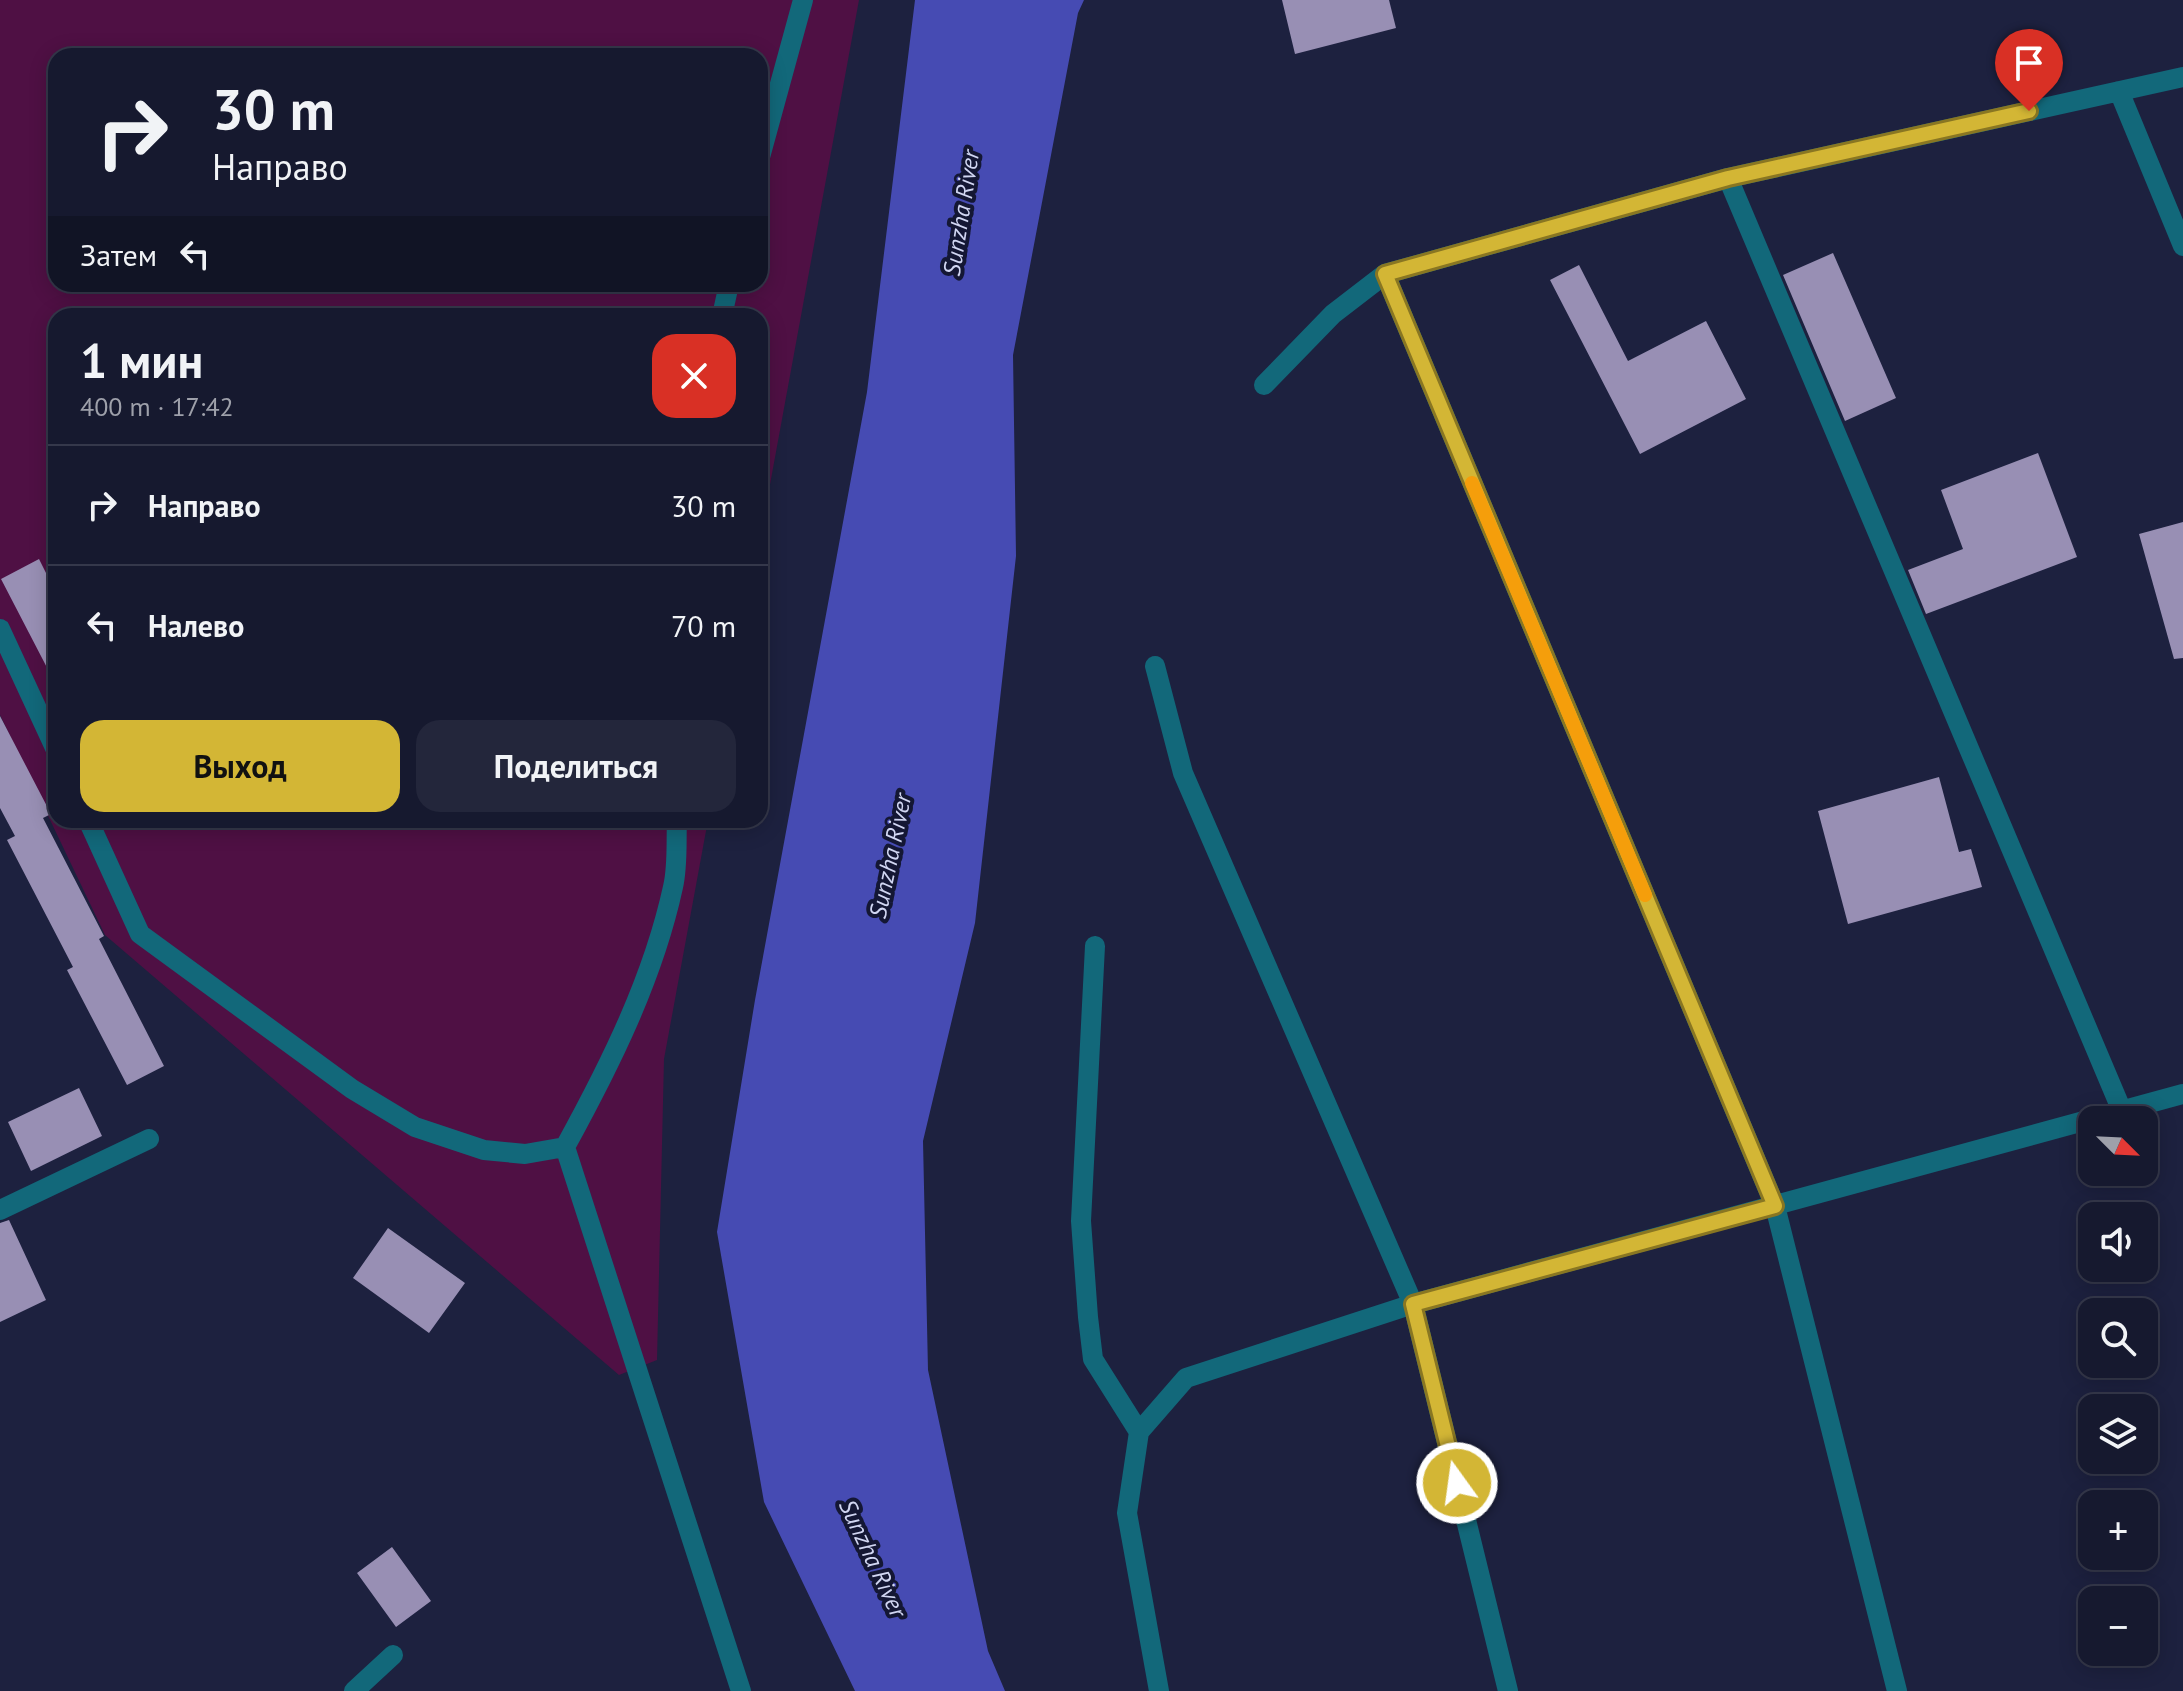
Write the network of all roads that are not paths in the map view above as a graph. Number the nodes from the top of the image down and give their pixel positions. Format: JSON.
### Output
{"nodes":[{"id":1,"x":803,"y":0,"type":"edge"},
{"id":2,"x":2183,"y":77,"type":"edge"},
{"id":3,"x":2119,"y":91,"type":"junction"},
{"id":4,"x":768,"y":128,"type":"edge"},
{"id":5,"x":1728,"y":178,"type":"junction"},
{"id":6,"x":2183,"y":246,"type":"edge"},
{"id":7,"x":1385,"y":274,"type":"junction"},
{"id":8,"x":1264,"y":385,"type":"dead end"},
{"id":9,"x":0,"y":629,"type":"edge"},
{"id":10,"x":1155,"y":666,"type":"dead end"},
{"id":11,"x":48,"y":733,"type":"edge"},
{"id":12,"x":92,"y":828,"type":"edge"},
{"id":13,"x":677,"y":828,"type":"edge"},
{"id":14,"x":1095,"y":946,"type":"dead end"},
{"id":15,"x":2183,"y":1094,"type":"edge"},
{"id":16,"x":2120,"y":1106,"type":"edge"},
{"id":17,"x":2140,"y":1106,"type":"edge"},
{"id":18,"x":2078,"y":1123,"type":"edge"},
{"id":19,"x":149,"y":1139,"type":"dead end"},
{"id":20,"x":565,"y":1147,"type":"junction"},
{"id":21,"x":1775,"y":1206,"type":"junction"},
{"id":22,"x":0,"y":1210,"type":"edge"},
{"id":23,"x":1413,"y":1304,"type":"junction"},
{"id":24,"x":1139,"y":1432,"type":"junction"},
{"id":25,"x":393,"y":1655,"type":"dead end"},
{"id":26,"x":354,"y":1691,"type":"edge"},
{"id":27,"x":741,"y":1691,"type":"edge"},
{"id":28,"x":1159,"y":1691,"type":"edge"},
{"id":29,"x":1508,"y":1691,"type":"edge"},
{"id":30,"x":1897,"y":1691,"type":"edge"}],
"edges":[{"from":1,"to":4,"type":"street"},
{"from":2,"to":3,"type":"street"},
{"from":3,"to":5,"type":"street"},
{"from":3,"to":6,"type":"street"},
{"from":5,"to":7,"type":"street"},
{"from":5,"to":16,"type":"street"},
{"from":7,"to":8,"type":"street"},
{"from":7,"to":21,"type":"street"},
{"from":9,"to":11,"type":"street"},
{"from":10,"to":23,"type":"street"},
{"from":12,"to":20,"type":"street"},
{"from":13,"to":20,"type":"street"},
{"from":14,"to":24,"type":"street"},
{"from":15,"to":17,"type":"street"},
{"from":18,"to":21,"type":"street"},
{"from":19,"to":22,"type":"street"},
{"from":20,"to":27,"type":"street"},
{"from":21,"to":23,"type":"street"},
{"from":21,"to":30,"type":"street"},
{"from":23,"to":24,"type":"street"},
{"from":23,"to":29,"type":"street"},
{"from":24,"to":28,"type":"street"},
{"from":25,"to":26,"type":"street"}]}
